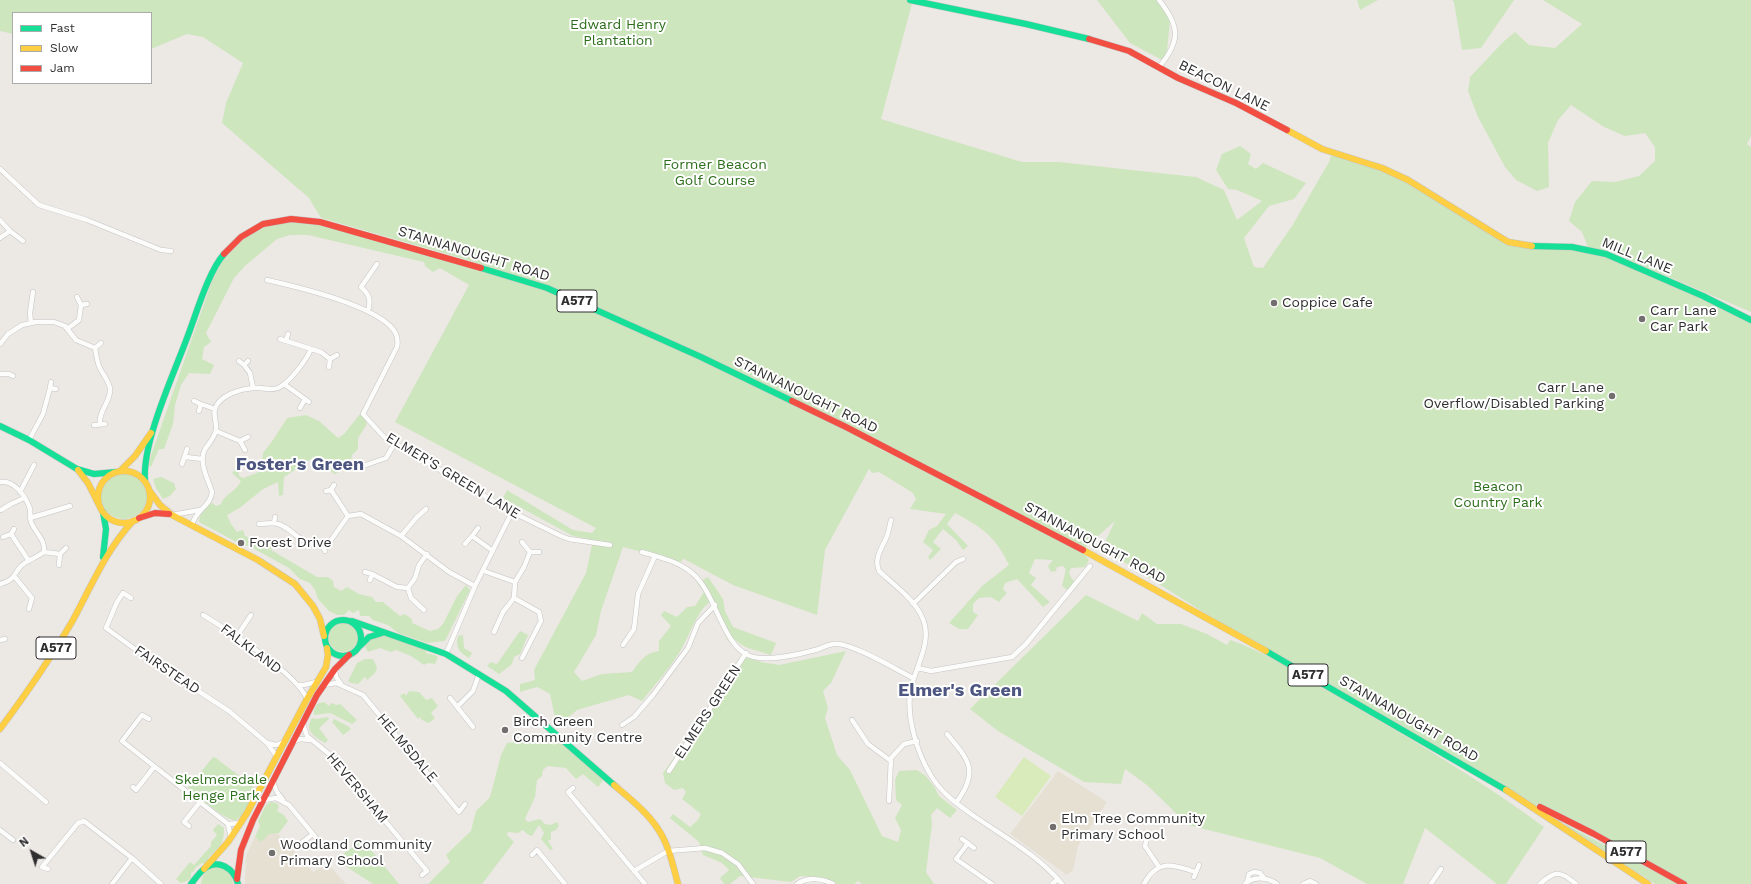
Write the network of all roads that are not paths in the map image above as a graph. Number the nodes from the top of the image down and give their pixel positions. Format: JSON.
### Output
{"nodes":[{"id":1,"x":910,"y":0,"type":"edge"},
{"id":2,"x":1159,"y":0,"type":"edge"},
{"id":3,"x":1159,"y":67,"type":"junction"},
{"id":4,"x":0,"y":169,"type":"edge"},
{"id":5,"x":0,"y":220,"type":"edge"},
{"id":6,"x":10,"y":231,"type":"junction"},
{"id":7,"x":0,"y":238,"type":"edge"},
{"id":8,"x":23,"y":241,"type":"dead end"},
{"id":9,"x":1508,"y":242,"type":"joint"},
{"id":10,"x":171,"y":251,"type":"dead end"},
{"id":11,"x":378,"y":264,"type":"dead end"},
{"id":12,"x":267,"y":280,"type":"dead end"},
{"id":13,"x":33,"y":292,"type":"dead end"},
{"id":14,"x":77,"y":297,"type":"dead end"},
{"id":15,"x":81,"y":304,"type":"junction"},
{"id":16,"x":87,"y":304,"type":"dead end"},
{"id":17,"x":368,"y":311,"type":"junction"},
{"id":18,"x":1751,"y":320,"type":"edge"},
{"id":19,"x":31,"y":323,"type":"junction"},
{"id":20,"x":67,"y":329,"type":"junction"},
{"id":21,"x":288,"y":334,"type":"dead end"},
{"id":22,"x":280,"y":339,"type":"dead end"},
{"id":23,"x":286,"y":341,"type":"junction"},
{"id":24,"x":101,"y":343,"type":"dead end"},
{"id":25,"x":0,"y":344,"type":"edge"},
{"id":26,"x":95,"y":348,"type":"junction"},
{"id":27,"x":311,"y":349,"type":"junction"},
{"id":28,"x":337,"y":355,"type":"dead end"},
{"id":29,"x":330,"y":359,"type":"junction"},
{"id":30,"x":239,"y":361,"type":"dead end"},
{"id":31,"x":248,"y":361,"type":"dead end"},
{"id":32,"x":244,"y":365,"type":"junction"},
{"id":33,"x":329,"y":367,"type":"dead end"},
{"id":34,"x":0,"y":374,"type":"edge"},
{"id":35,"x":13,"y":376,"type":"dead end"},
{"id":36,"x":51,"y":382,"type":"dead end"},
{"id":37,"x":284,"y":384,"type":"junction"},
{"id":38,"x":50,"y":388,"type":"junction"},
{"id":39,"x":253,"y":388,"type":"junction"},
{"id":40,"x":56,"y":390,"type":"dead end"},
{"id":41,"x":194,"y":401,"type":"dead end"},
{"id":42,"x":201,"y":404,"type":"junction"},
{"id":43,"x":300,"y":408,"type":"dead end"},
{"id":44,"x":215,"y":409,"type":"junction"},
{"id":45,"x":199,"y":411,"type":"dead end"},
{"id":46,"x":100,"y":424,"type":"junction"},
{"id":47,"x":105,"y":424,"type":"dead end"},
{"id":48,"x":94,"y":425,"type":"dead end"},
{"id":49,"x":0,"y":426,"type":"edge"},
{"id":50,"x":154,"y":427,"type":"junction"},
{"id":51,"x":216,"y":431,"type":"junction"},
{"id":52,"x":248,"y":437,"type":"dead end"},
{"id":53,"x":29,"y":440,"type":"junction"},
{"id":54,"x":240,"y":440,"type":"junction"},
{"id":55,"x":395,"y":443,"type":"junction"},
{"id":56,"x":187,"y":449,"type":"dead end"},
{"id":57,"x":245,"y":450,"type":"dead end"},
{"id":58,"x":186,"y":457,"type":"junction"},
{"id":59,"x":202,"y":459,"type":"junction"},
{"id":60,"x":182,"y":464,"type":"dead end"},
{"id":61,"x":34,"y":465,"type":"dead end"},
{"id":62,"x":366,"y":465,"type":"dead end"},
{"id":63,"x":77,"y":469,"type":"junction"},
{"id":64,"x":118,"y":472,"type":"junction"},
{"id":65,"x":145,"y":481,"type":"junction"},
{"id":66,"x":0,"y":482,"type":"edge"},
{"id":67,"x":334,"y":485,"type":"dead end"},
{"id":68,"x":150,"y":490,"type":"junction"},
{"id":69,"x":20,"y":492,"type":"junction"},
{"id":70,"x":24,"y":498,"type":"junction"},
{"id":71,"x":70,"y":506,"type":"dead end"},
{"id":72,"x":102,"y":509,"type":"junction"},
{"id":73,"x":426,"y":509,"type":"dead end"},
{"id":74,"x":1,"y":510,"type":"dead end"},
{"id":75,"x":200,"y":510,"type":"junction"},
{"id":76,"x":512,"y":512,"type":"junction"},
{"id":77,"x":172,"y":515,"type":"junction"},
{"id":78,"x":348,"y":516,"type":"junction"},
{"id":79,"x":274,"y":517,"type":"dead end"},
{"id":80,"x":30,"y":518,"type":"junction"},
{"id":81,"x":136,"y":520,"type":"junction"},
{"id":82,"x":891,"y":520,"type":"dead end"},
{"id":83,"x":274,"y":523,"type":"junction"},
{"id":84,"x":259,"y":524,"type":"dead end"},
{"id":85,"x":192,"y":525,"type":"junction"},
{"id":86,"x":478,"y":528,"type":"dead end"},
{"id":87,"x":14,"y":529,"type":"dead end"},
{"id":88,"x":11,"y":534,"type":"junction"},
{"id":89,"x":401,"y":536,"type":"junction"},
{"id":90,"x":472,"y":536,"type":"junction"},
{"id":91,"x":3,"y":537,"type":"dead end"},
{"id":92,"x":522,"y":542,"type":"dead end"},
{"id":93,"x":466,"y":544,"type":"dead end"},
{"id":94,"x":322,"y":545,"type":"junction"},
{"id":95,"x":610,"y":545,"type":"dead end"},
{"id":96,"x":66,"y":548,"type":"dead end"},
{"id":97,"x":325,"y":551,"type":"dead end"},
{"id":98,"x":493,"y":551,"type":"junction"},
{"id":99,"x":44,"y":552,"type":"junction"},
{"id":100,"x":530,"y":552,"type":"junction"},
{"id":101,"x":539,"y":552,"type":"dead end"},
{"id":102,"x":642,"y":552,"type":"dead end"},
{"id":103,"x":60,"y":554,"type":"junction"},
{"id":104,"x":427,"y":554,"type":"junction"},
{"id":105,"x":656,"y":556,"type":"junction"},
{"id":106,"x":963,"y":559,"type":"dead end"},
{"id":107,"x":102,"y":560,"type":"junction"},
{"id":108,"x":28,"y":561,"type":"junction"},
{"id":109,"x":59,"y":565,"type":"dead end"},
{"id":110,"x":1090,"y":566,"type":"dead end"},
{"id":111,"x":484,"y":571,"type":"junction"},
{"id":112,"x":365,"y":572,"type":"dead end"},
{"id":113,"x":372,"y":574,"type":"junction"},
{"id":114,"x":14,"y":576,"type":"junction"},
{"id":115,"x":370,"y":580,"type":"dead end"},
{"id":116,"x":515,"y":582,"type":"junction"},
{"id":117,"x":0,"y":584,"type":"edge"},
{"id":118,"x":475,"y":586,"type":"junction"},
{"id":119,"x":408,"y":588,"type":"junction"},
{"id":120,"x":131,"y":598,"type":"dead end"},
{"id":121,"x":514,"y":598,"type":"junction"},
{"id":122,"x":913,"y":604,"type":"junction"},
{"id":123,"x":715,"y":605,"type":"junction"},
{"id":124,"x":29,"y":609,"type":"dead end"},
{"id":125,"x":424,"y":610,"type":"dead end"},
{"id":126,"x":318,"y":612,"type":"junction"},
{"id":127,"x":203,"y":615,"type":"dead end"},
{"id":128,"x":251,"y":615,"type":"dead end"},
{"id":129,"x":334,"y":621,"type":"junction"},
{"id":130,"x":352,"y":621,"type":"junction"},
{"id":131,"x":494,"y":632,"type":"dead end"},
{"id":132,"x":383,"y":633,"type":"junction"},
{"id":133,"x":237,"y":636,"type":"junction"},
{"id":134,"x":324,"y":636,"type":"junction"},
{"id":135,"x":623,"y":645,"type":"dead end"},
{"id":136,"x":359,"y":647,"type":"junction"},
{"id":137,"x":327,"y":648,"type":"junction"},
{"id":138,"x":746,"y":653,"type":"junction"},
{"id":139,"x":446,"y":654,"type":"junction"},
{"id":140,"x":349,"y":655,"type":"junction"},
{"id":141,"x":522,"y":658,"type":"dead end"},
{"id":142,"x":918,"y":668,"type":"junction"},
{"id":143,"x":335,"y":669,"type":"junction"},
{"id":144,"x":479,"y":674,"type":"junction"},
{"id":145,"x":913,"y":678,"type":"junction"},
{"id":146,"x":316,"y":682,"type":"junction"},
{"id":147,"x":298,"y":685,"type":"junction"},
{"id":148,"x":324,"y":685,"type":"junction"},
{"id":149,"x":342,"y":686,"type":"junction"},
{"id":150,"x":450,"y":698,"type":"dead end"},
{"id":151,"x":306,"y":699,"type":"junction"},
{"id":152,"x":458,"y":707,"type":"junction"},
{"id":153,"x":149,"y":719,"type":"dead end"},
{"id":154,"x":852,"y":720,"type":"dead end"},
{"id":155,"x":303,"y":724,"type":"junction"},
{"id":156,"x":622,"y":725,"type":"dead end"},
{"id":157,"x":474,"y":727,"type":"dead end"},
{"id":158,"x":0,"y":729,"type":"edge"},
{"id":159,"x":947,"y":734,"type":"dead end"},
{"id":160,"x":311,"y":741,"type":"junction"},
{"id":161,"x":917,"y":741,"type":"junction"},
{"id":162,"x":285,"y":742,"type":"junction"},
{"id":163,"x":293,"y":742,"type":"junction"},
{"id":164,"x":954,"y":742,"type":"junction"},
{"id":165,"x":267,"y":743,"type":"junction"},
{"id":166,"x":949,"y":747,"type":"dead end"},
{"id":167,"x":277,"y":757,"type":"junction"},
{"id":168,"x":891,"y":761,"type":"junction"},
{"id":169,"x":0,"y":763,"type":"edge"},
{"id":170,"x":154,"y":767,"type":"junction"},
{"id":171,"x":670,"y":771,"type":"dead end"},
{"id":172,"x":273,"y":782,"type":"junction"},
{"id":173,"x":133,"y":787,"type":"dead end"},
{"id":174,"x":573,"y":788,"type":"dead end"},
{"id":175,"x":1513,"y":794,"type":"junction"},
{"id":176,"x":264,"y":800,"type":"junction"},
{"id":177,"x":284,"y":801,"type":"junction"},
{"id":178,"x":890,"y":801,"type":"dead end"},
{"id":179,"x":46,"y":802,"type":"dead end"},
{"id":180,"x":200,"y":802,"type":"junction"},
{"id":181,"x":956,"y":803,"type":"junction"},
{"id":182,"x":465,"y":804,"type":"dead end"},
{"id":183,"x":241,"y":822,"type":"junction"},
{"id":184,"x":228,"y":824,"type":"junction"},
{"id":185,"x":189,"y":826,"type":"dead end"},
{"id":186,"x":0,"y":830,"type":"edge"},
{"id":187,"x":1148,"y":833,"type":"dead end"},
{"id":188,"x":313,"y":834,"type":"junction"},
{"id":189,"x":231,"y":838,"type":"junction"},
{"id":190,"x":317,"y":839,"type":"dead end"},
{"id":191,"x":962,"y":839,"type":"dead end"},
{"id":192,"x":13,"y":840,"type":"dead end"},
{"id":193,"x":968,"y":843,"type":"junction"},
{"id":194,"x":300,"y":844,"type":"dead end"},
{"id":195,"x":974,"y":848,"type":"dead end"},
{"id":196,"x":668,"y":851,"type":"junction"},
{"id":197,"x":532,"y":855,"type":"dead end"},
{"id":198,"x":132,"y":858,"type":"junction"},
{"id":199,"x":1199,"y":865,"type":"dead end"},
{"id":200,"x":1159,"y":867,"type":"junction"},
{"id":201,"x":48,"y":869,"type":"dead end"},
{"id":202,"x":204,"y":869,"type":"junction"},
{"id":203,"x":1441,"y":869,"type":"dead end"},
{"id":204,"x":634,"y":871,"type":"junction"},
{"id":205,"x":1195,"y":872,"type":"junction"},
{"id":206,"x":422,"y":875,"type":"dead end"},
{"id":207,"x":198,"y":877,"type":"junction"},
{"id":208,"x":1194,"y":877,"type":"dead end"},
{"id":209,"x":1264,"y":878,"type":"junction"},
{"id":210,"x":1058,"y":879,"type":"junction"},
{"id":211,"x":237,"y":882,"type":"edge"},
{"id":212,"x":988,"y":883,"type":"edge"},
{"id":213,"x":1246,"y":883,"type":"edge"},
{"id":214,"x":1434,"y":883,"type":"edge"},
{"id":215,"x":112,"y":884,"type":"edge"},
{"id":216,"x":161,"y":884,"type":"edge"},
{"id":217,"x":191,"y":884,"type":"edge"},
{"id":218,"x":197,"y":884,"type":"edge"},
{"id":219,"x":565,"y":884,"type":"edge"},
{"id":220,"x":645,"y":884,"type":"edge"},
{"id":221,"x":678,"y":884,"type":"edge"},
{"id":222,"x":753,"y":884,"type":"edge"},
{"id":223,"x":797,"y":884,"type":"edge"},
{"id":224,"x":833,"y":884,"type":"edge"},
{"id":225,"x":1052,"y":884,"type":"edge"},
{"id":226,"x":1062,"y":884,"type":"edge"},
{"id":227,"x":1144,"y":884,"type":"edge"},
{"id":228,"x":1277,"y":884,"type":"edge"},
{"id":229,"x":1303,"y":884,"type":"edge"},
{"id":230,"x":1316,"y":884,"type":"edge"},
{"id":231,"x":1540,"y":884,"type":"edge"},
{"id":232,"x":1576,"y":884,"type":"edge"},
{"id":233,"x":1648,"y":884,"type":"edge"},
{"id":234,"x":1684,"y":884,"type":"edge"}],
"edges":[{"from":1,"to":3,"type":"street","name":"BEACON LANE"},
{"from":2,"to":3,"type":"street"},
{"from":3,"to":9,"type":"street","name":"BEACON LANE"},
{"from":4,"to":10,"type":"street"},
{"from":5,"to":6,"type":"street"},
{"from":6,"to":7,"type":"street"},
{"from":6,"to":8,"type":"street"},
{"from":9,"to":18,"type":"street","name":"MILL LANE"},
{"from":11,"to":17,"type":"street"},
{"from":12,"to":17,"type":"street","name":"ELMER'S GREEN LANE"},
{"from":13,"to":19,"type":"street"},
{"from":14,"to":15,"type":"street"},
{"from":15,"to":16,"type":"street"},
{"from":15,"to":20,"type":"street"},
{"from":17,"to":55,"type":"street","name":"ELMER'S GREEN LANE"},
{"from":19,"to":20,"type":"street"},
{"from":19,"to":25,"type":"street"},
{"from":20,"to":26,"type":"street"},
{"from":21,"to":23,"type":"street"},
{"from":22,"to":23,"type":"street"},
{"from":23,"to":27,"type":"street"},
{"from":24,"to":26,"type":"street"},
{"from":26,"to":46,"type":"street"},
{"from":27,"to":29,"type":"street"},
{"from":27,"to":37,"type":"street"},
{"from":28,"to":29,"type":"street"},
{"from":29,"to":33,"type":"street"},
{"from":30,"to":32,"type":"street"},
{"from":31,"to":32,"type":"street"},
{"from":32,"to":39,"type":"street"},
{"from":34,"to":35,"type":"street"},
{"from":36,"to":38,"type":"street"},
{"from":37,"to":39,"type":"street"},
{"from":37,"to":43,"type":"street"},
{"from":38,"to":40,"type":"street"},
{"from":38,"to":53,"type":"street"},
{"from":39,"to":44,"type":"street"},
{"from":41,"to":42,"type":"street"},
{"from":42,"to":44,"type":"street"},
{"from":42,"to":45,"type":"street"},
{"from":44,"to":51,"type":"street"},
{"from":46,"to":47,"type":"street"},
{"from":46,"to":48,"type":"street"},
{"from":49,"to":53,"type":"street"},
{"from":50,"to":64,"type":"street","name":"STANNANOUGHT ROAD","number":"A577"},
{"from":50,"to":65,"type":"street","name":"STANNANOUGHT ROAD","number":"A577"},
{"from":50,"to":175,"type":"street","name":"STANNANOUGHT ROAD","number":"A577"},
{"from":51,"to":54,"type":"street"},
{"from":51,"to":59,"type":"street"},
{"from":52,"to":54,"type":"street"},
{"from":53,"to":63,"type":"street"},
{"from":54,"to":57,"type":"street"},
{"from":55,"to":62,"type":"street"},
{"from":55,"to":76,"type":"street","name":"ELMER'S GREEN LANE"},
{"from":56,"to":58,"type":"street"},
{"from":58,"to":59,"type":"street"},
{"from":58,"to":60,"type":"street"},
{"from":59,"to":75,"type":"street"},
{"from":61,"to":69,"type":"street"},
{"from":63,"to":64,"type":"street"},
{"from":63,"to":72,"type":"street"},
{"from":64,"to":65,"type":"street"},
{"from":64,"to":72,"type":"street","number":"A577"},
{"from":65,"to":68,"type":"street"},
{"from":66,"to":69,"type":"street"},
{"from":67,"to":78,"type":"street"},
{"from":68,"to":77,"type":"street"},
{"from":68,"to":81,"type":"street","number":"A577"},
{"from":69,"to":70,"type":"street"},
{"from":70,"to":74,"type":"street"},
{"from":70,"to":80,"type":"street"},
{"from":71,"to":80,"type":"street"},
{"from":72,"to":81,"type":"street"},
{"from":72,"to":107,"type":"street","number":"A577"},
{"from":73,"to":89,"type":"street"},
{"from":75,"to":77,"type":"street"},
{"from":75,"to":85,"type":"street"},
{"from":76,"to":95,"type":"street","name":"ELMER'S GREEN LANE"},
{"from":76,"to":98,"type":"street"},
{"from":77,"to":81,"type":"street"},
{"from":77,"to":85,"type":"street"},
{"from":78,"to":89,"type":"street"},
{"from":78,"to":94,"type":"street"},
{"from":79,"to":83,"type":"street"},
{"from":80,"to":99,"type":"street"},
{"from":81,"to":107,"type":"street","number":"A577"},
{"from":82,"to":122,"type":"street"},
{"from":83,"to":84,"type":"street"},
{"from":83,"to":94,"type":"street"},
{"from":85,"to":126,"type":"street"},
{"from":86,"to":90,"type":"street"},
{"from":87,"to":88,"type":"street"},
{"from":88,"to":91,"type":"street"},
{"from":88,"to":108,"type":"street"},
{"from":89,"to":104,"type":"street"},
{"from":90,"to":93,"type":"street"},
{"from":90,"to":98,"type":"street"},
{"from":92,"to":100,"type":"street"},
{"from":94,"to":97,"type":"street"},
{"from":96,"to":103,"type":"street"},
{"from":98,"to":111,"type":"street"},
{"from":99,"to":103,"type":"street"},
{"from":99,"to":108,"type":"street"},
{"from":100,"to":101,"type":"street"},
{"from":100,"to":116,"type":"street"},
{"from":102,"to":105,"type":"street","name":"ELMERS GREEN"},
{"from":103,"to":109,"type":"street"},
{"from":104,"to":118,"type":"street"},
{"from":104,"to":119,"type":"street"},
{"from":105,"to":123,"type":"street","name":"ELMERS GREEN"},
{"from":105,"to":135,"type":"street"},
{"from":106,"to":122,"type":"street"},
{"from":107,"to":158,"type":"street","number":"A577"},
{"from":108,"to":114,"type":"street"},
{"from":110,"to":142,"type":"street"},
{"from":111,"to":116,"type":"street"},
{"from":111,"to":118,"type":"street"},
{"from":112,"to":113,"type":"street"},
{"from":113,"to":115,"type":"street"},
{"from":113,"to":119,"type":"street"},
{"from":114,"to":117,"type":"street"},
{"from":114,"to":124,"type":"street"},
{"from":116,"to":121,"type":"street"},
{"from":118,"to":139,"type":"street"},
{"from":119,"to":125,"type":"street"},
{"from":120,"to":165,"type":"street","name":"FAIRSTEAD"},
{"from":121,"to":131,"type":"street"},
{"from":121,"to":141,"type":"street"},
{"from":122,"to":142,"type":"street"},
{"from":123,"to":138,"type":"street","name":"ELMERS GREEN"},
{"from":123,"to":156,"type":"street"},
{"from":126,"to":129,"type":"street"},
{"from":126,"to":134,"type":"street"},
{"from":127,"to":133,"type":"street","name":"FALKLAND"},
{"from":128,"to":133,"type":"street"},
{"from":129,"to":130,"type":"street"},
{"from":129,"to":134,"type":"street"},
{"from":130,"to":132,"type":"street"},
{"from":130,"to":136,"type":"street"},
{"from":132,"to":136,"type":"street"},
{"from":132,"to":139,"type":"street"},
{"from":133,"to":147,"type":"street","name":"FALKLAND"},
{"from":134,"to":137,"type":"street"},
{"from":136,"to":140,"type":"street"},
{"from":137,"to":140,"type":"street"},
{"from":137,"to":146,"type":"street"},
{"from":138,"to":145,"type":"street","name":"ELMERS GREEN"},
{"from":138,"to":171,"type":"street","name":"ELMERS GREEN"},
{"from":139,"to":144,"type":"street"},
{"from":140,"to":143,"type":"street"},
{"from":142,"to":145,"type":"street"},
{"from":143,"to":148,"type":"street"},
{"from":143,"to":149,"type":"street"},
{"from":144,"to":152,"type":"street"},
{"from":144,"to":196,"type":"street"},
{"from":145,"to":161,"type":"street"},
{"from":146,"to":147,"type":"street"},
{"from":146,"to":151,"type":"street"},
{"from":147,"to":151,"type":"street","name":"FALKLAND"},
{"from":148,"to":149,"type":"street","name":"HELMSDALE"},
{"from":148,"to":155,"type":"street"},
{"from":149,"to":182,"type":"street","name":"HELMSDALE"},
{"from":150,"to":152,"type":"street"},
{"from":151,"to":162,"type":"street"},
{"from":152,"to":157,"type":"street"},
{"from":153,"to":170,"type":"street"},
{"from":154,"to":168,"type":"street"},
{"from":155,"to":160,"type":"street"},
{"from":155,"to":163,"type":"street"},
{"from":159,"to":164,"type":"street"},
{"from":160,"to":163,"type":"street"},
{"from":160,"to":206,"type":"street","name":"HEVERSHAM"},
{"from":161,"to":168,"type":"street"},
{"from":161,"to":181,"type":"street"},
{"from":162,"to":165,"type":"street"},
{"from":162,"to":167,"type":"street"},
{"from":163,"to":172,"type":"street"},
{"from":164,"to":166,"type":"street"},
{"from":164,"to":181,"type":"street"},
{"from":165,"to":167,"type":"street","name":"FAIRSTEAD"},
{"from":167,"to":183,"type":"street"},
{"from":168,"to":178,"type":"street"},
{"from":169,"to":179,"type":"street"},
{"from":170,"to":173,"type":"street"},
{"from":170,"to":180,"type":"street"},
{"from":172,"to":176,"type":"street"},
{"from":172,"to":177,"type":"street"},
{"from":174,"to":204,"type":"street"},
{"from":175,"to":233,"type":"street","name":"STANNANOUGHT ROAD","number":"A577"},
{"from":175,"to":234,"type":"street","name":"STANNANOUGHT ROAD","number":"A577"},
{"from":176,"to":177,"type":"street"},
{"from":176,"to":211,"type":"street"},
{"from":177,"to":188,"type":"street"},
{"from":180,"to":184,"type":"street"},
{"from":180,"to":185,"type":"street"},
{"from":181,"to":210,"type":"street"},
{"from":183,"to":184,"type":"street"},
{"from":183,"to":189,"type":"street"},
{"from":184,"to":189,"type":"street"},
{"from":186,"to":192,"type":"street"},
{"from":187,"to":200,"type":"street"},
{"from":188,"to":190,"type":"street"},
{"from":188,"to":194,"type":"street"},
{"from":189,"to":202,"type":"street"},
{"from":191,"to":193,"type":"street"},
{"from":193,"to":195,"type":"street"},
{"from":193,"to":212,"type":"street"},
{"from":196,"to":204,"type":"street"},
{"from":196,"to":221,"type":"street"},
{"from":196,"to":222,"type":"street"},
{"from":197,"to":219,"type":"street"},
{"from":198,"to":201,"type":"street"},
{"from":198,"to":215,"type":"street"},
{"from":198,"to":216,"type":"street"},
{"from":199,"to":205,"type":"street"},
{"from":200,"to":205,"type":"street"},
{"from":200,"to":227,"type":"street"},
{"from":202,"to":207,"type":"street"},
{"from":202,"to":211,"type":"street"},
{"from":203,"to":214,"type":"street"},
{"from":204,"to":220,"type":"street"},
{"from":205,"to":208,"type":"street"},
{"from":207,"to":217,"type":"street"},
{"from":207,"to":218,"type":"street"},
{"from":209,"to":213,"type":"street"},
{"from":209,"to":213,"type":"street"},
{"from":209,"to":228,"type":"street"},
{"from":210,"to":225,"type":"street"},
{"from":210,"to":226,"type":"street"},
{"from":223,"to":224,"type":"street"},
{"from":229,"to":230,"type":"street"},
{"from":231,"to":232,"type":"street"}]}
